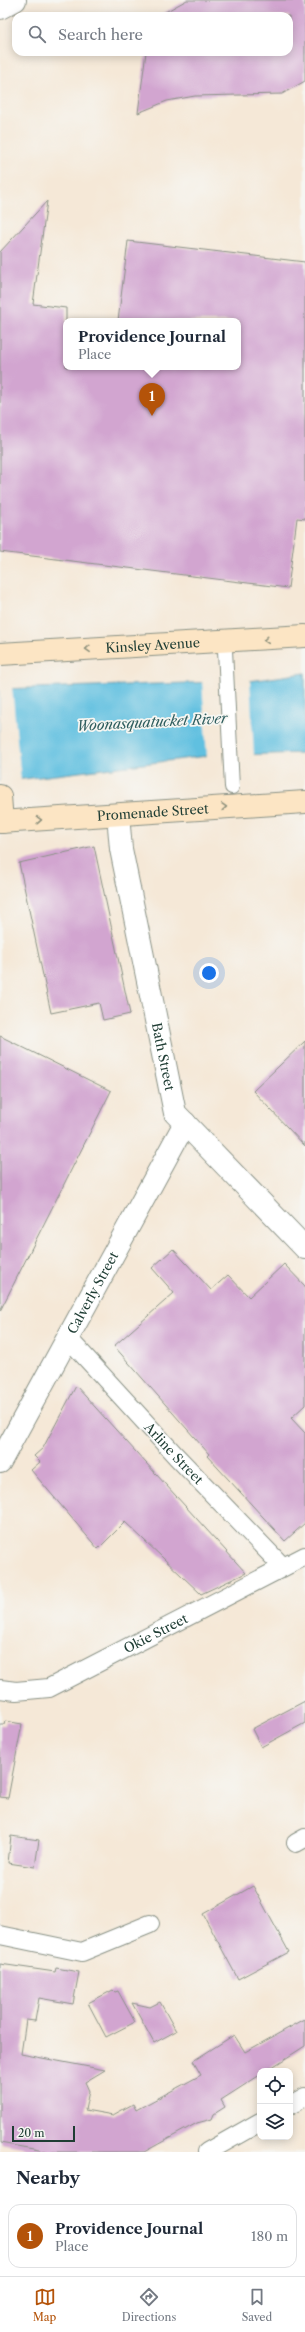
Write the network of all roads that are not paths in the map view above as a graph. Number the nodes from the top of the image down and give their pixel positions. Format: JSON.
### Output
{"nodes":[{"id":1,"x":15,"y":0,"type":"edge"},
{"id":2,"x":0,"y":8,"type":"edge"},
{"id":3,"x":305,"y":636,"type":"edge"},
{"id":4,"x":225,"y":650,"type":"dead end"},
{"id":5,"x":0,"y":654,"type":"edge"},
{"id":6,"x":232,"y":787,"type":"dead end"},
{"id":7,"x":0,"y":796,"type":"edge"},
{"id":8,"x":305,"y":802,"type":"edge"},
{"id":9,"x":118,"y":815,"type":"junction"},
{"id":10,"x":1,"y":822,"type":"edge"},
{"id":11,"x":185,"y":1123,"type":"junction"},
{"id":12,"x":305,"y":1248,"type":"edge"},
{"id":13,"x":67,"y":1338,"type":"junction"},
{"id":14,"x":0,"y":1462,"type":"edge"},
{"id":15,"x":305,"y":1556,"type":"edge"},
{"id":16,"x":283,"y":1567,"type":"junction"},
{"id":17,"x":0,"y":1689,"type":"edge"},
{"id":18,"x":150,"y":1924,"type":"dead end"},
{"id":19,"x":0,"y":1935,"type":"edge"},
{"id":20,"x":305,"y":2097,"type":"edge"},
{"id":21,"x":292,"y":2104,"type":"edge"},
{"id":22,"x":257,"y":2124,"type":"edge"},
{"id":23,"x":207,"y":2152,"type":"edge"}],
"edges":[{"from":1,"to":2,"type":"street"},
{"from":3,"to":5,"type":"main road","name":"Kinsley Avenue","one_way":true},
{"from":4,"to":6,"type":"street"},
{"from":7,"to":10,"type":"main road"},
{"from":9,"to":8,"type":"main road","name":"Promenade Street","one_way":true},
{"from":10,"to":9,"type":"main road","name":"Promenade Street","one_way":true},
{"from":9,"to":11,"type":"street","name":"Bath Street"},
{"from":11,"to":12,"type":"street","name":"Bath Street"},
{"from":11,"to":13,"type":"street","name":"Calverly Street"},
{"from":13,"to":14,"type":"street","name":"Calverly Street"},
{"from":13,"to":16,"type":"street","name":"Arline Street"},
{"from":15,"to":16,"type":"street","name":"Okie Street"},
{"from":16,"to":17,"type":"street","name":"Okie Street"},
{"from":18,"to":19,"type":"street"},
{"from":20,"to":21,"type":"street"},
{"from":22,"to":23,"type":"street"}]}
